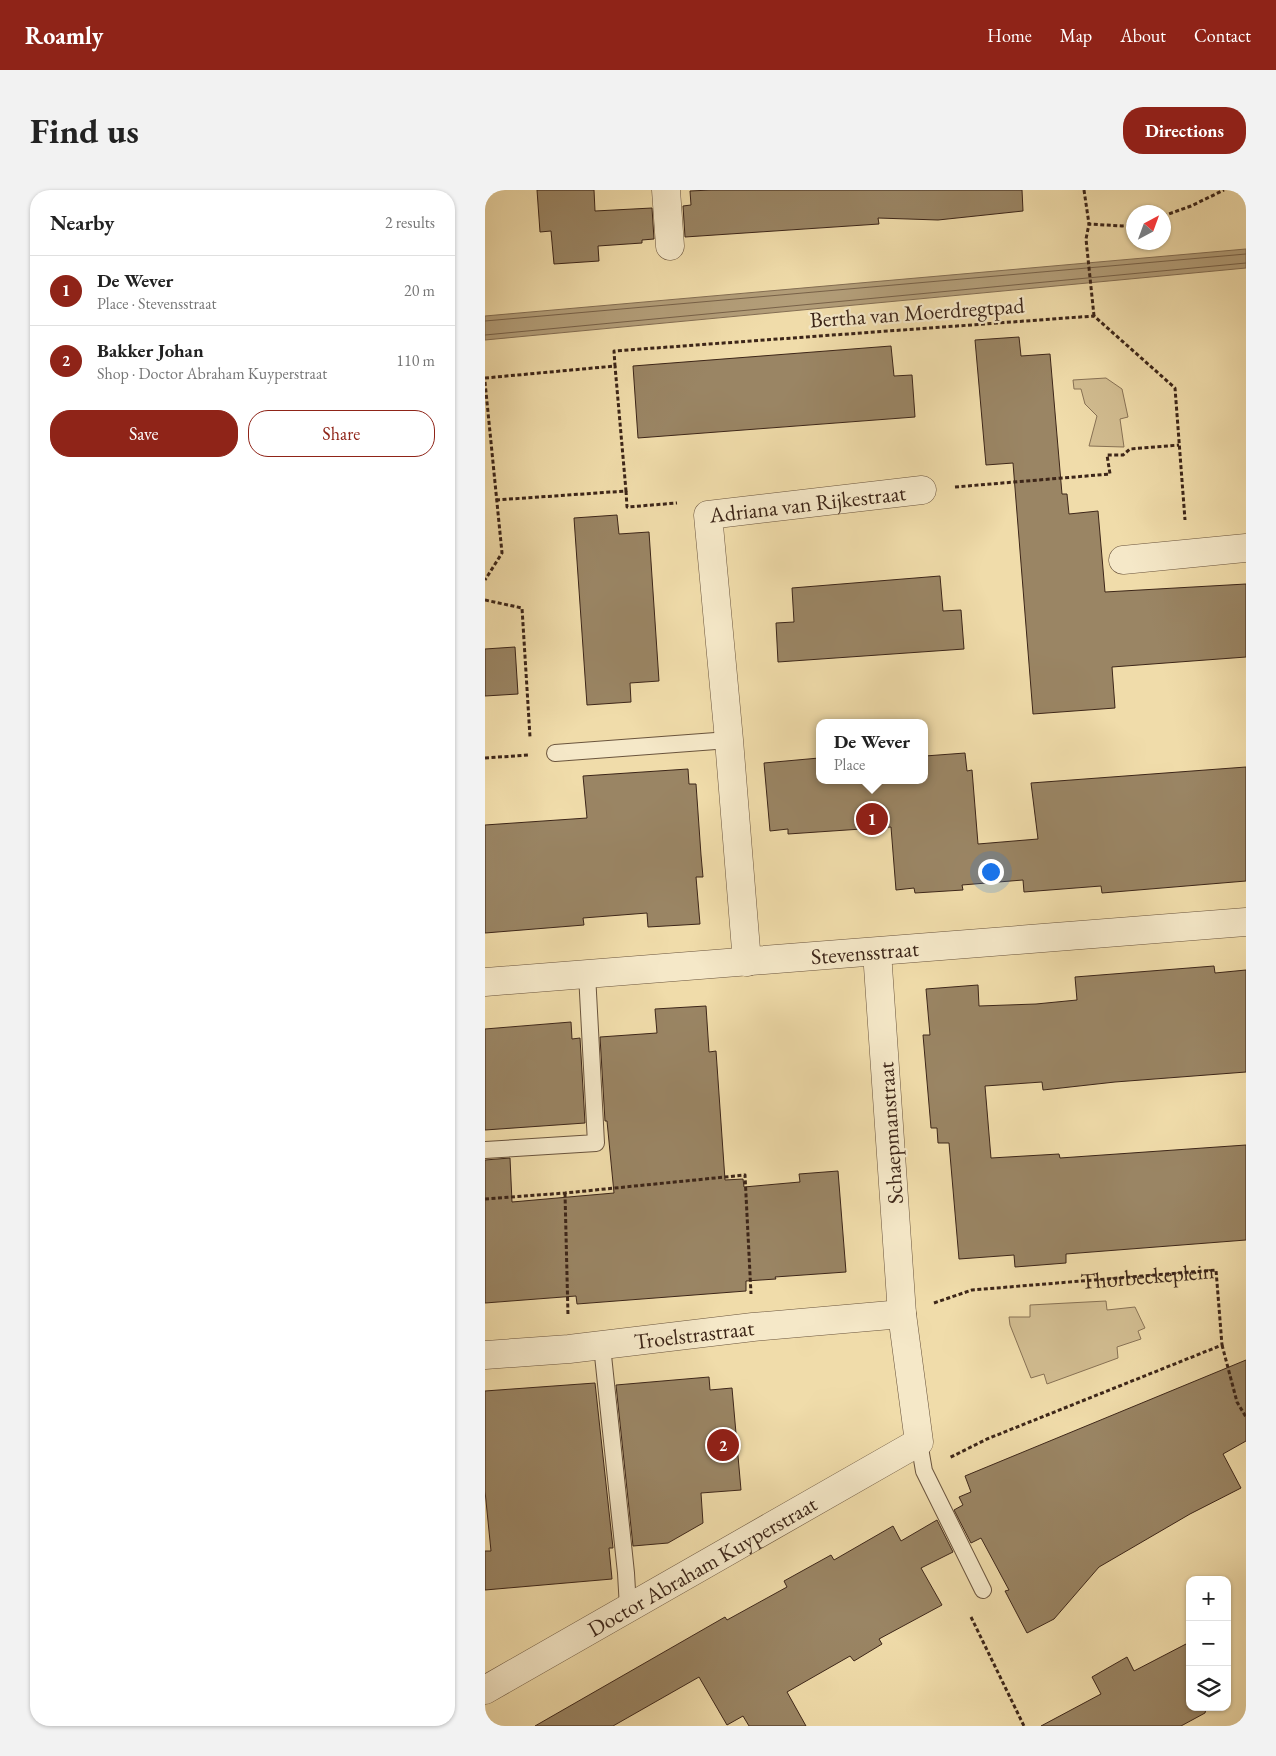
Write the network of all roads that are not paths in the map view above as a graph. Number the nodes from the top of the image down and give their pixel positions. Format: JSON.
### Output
{"nodes":[{"id":1,"x":666,"y":190,"type":"edge"},
{"id":2,"x":669,"y":246,"type":"dead end"},
{"id":3,"x":922,"y":490,"type":"road end"},
{"id":4,"x":1246,"y":548,"type":"edge"},
{"id":5,"x":1123,"y":560,"type":"dead end"},
{"id":6,"x":729,"y":740,"type":"junction"},
{"id":7,"x":555,"y":753,"type":"road end"},
{"id":8,"x":1246,"y":922,"type":"edge"},
{"id":9,"x":877,"y":952,"type":"junction"},
{"id":10,"x":747,"y":962,"type":"junction"},
{"id":11,"x":587,"y":974,"type":"junction"},
{"id":12,"x":485,"y":982,"type":"edge"},
{"id":13,"x":485,"y":1150,"type":"edge"},
{"id":14,"x":903,"y":1314,"type":"junction"},
{"id":15,"x":602,"y":1346,"type":"junction"},
{"id":16,"x":485,"y":1355,"type":"edge"},
{"id":17,"x":919,"y":1442,"type":"junction"},
{"id":18,"x":983,"y":1590,"type":"road end"},
{"id":19,"x":628,"y":1608,"type":"junction"},
{"id":20,"x":485,"y":1690,"type":"edge"}],
"edges":[{"from":1,"to":2,"type":"street"},
{"from":3,"to":6,"type":"street","name":"Adriana van Rijkestraat"},
{"from":4,"to":5,"type":"street"},
{"from":6,"to":7,"type":"lane"},
{"from":6,"to":10,"type":"street","name":"Adriana van Rijkestraat"},
{"from":8,"to":9,"type":"street","name":"Stevensstraat"},
{"from":9,"to":10,"type":"street","name":"Stevensstraat"},
{"from":9,"to":14,"type":"street","name":"Schaepmanstraat"},
{"from":10,"to":11,"type":"street","name":"Stevensstraat"},
{"from":11,"to":12,"type":"street","name":"Stevensstraat"},
{"from":11,"to":13,"type":"lane"},
{"from":14,"to":15,"type":"street","name":"Troelstrastraat"},
{"from":14,"to":17,"type":"street"},
{"from":15,"to":16,"type":"street","name":"Troelstrastraat"},
{"from":15,"to":19,"type":"lane"},
{"from":17,"to":18,"type":"lane"},
{"from":17,"to":19,"type":"street","name":"Doctor Abraham Kuyperstraat"},
{"from":19,"to":20,"type":"street","name":"Doctor Abraham Kuyperstraat"}]}
